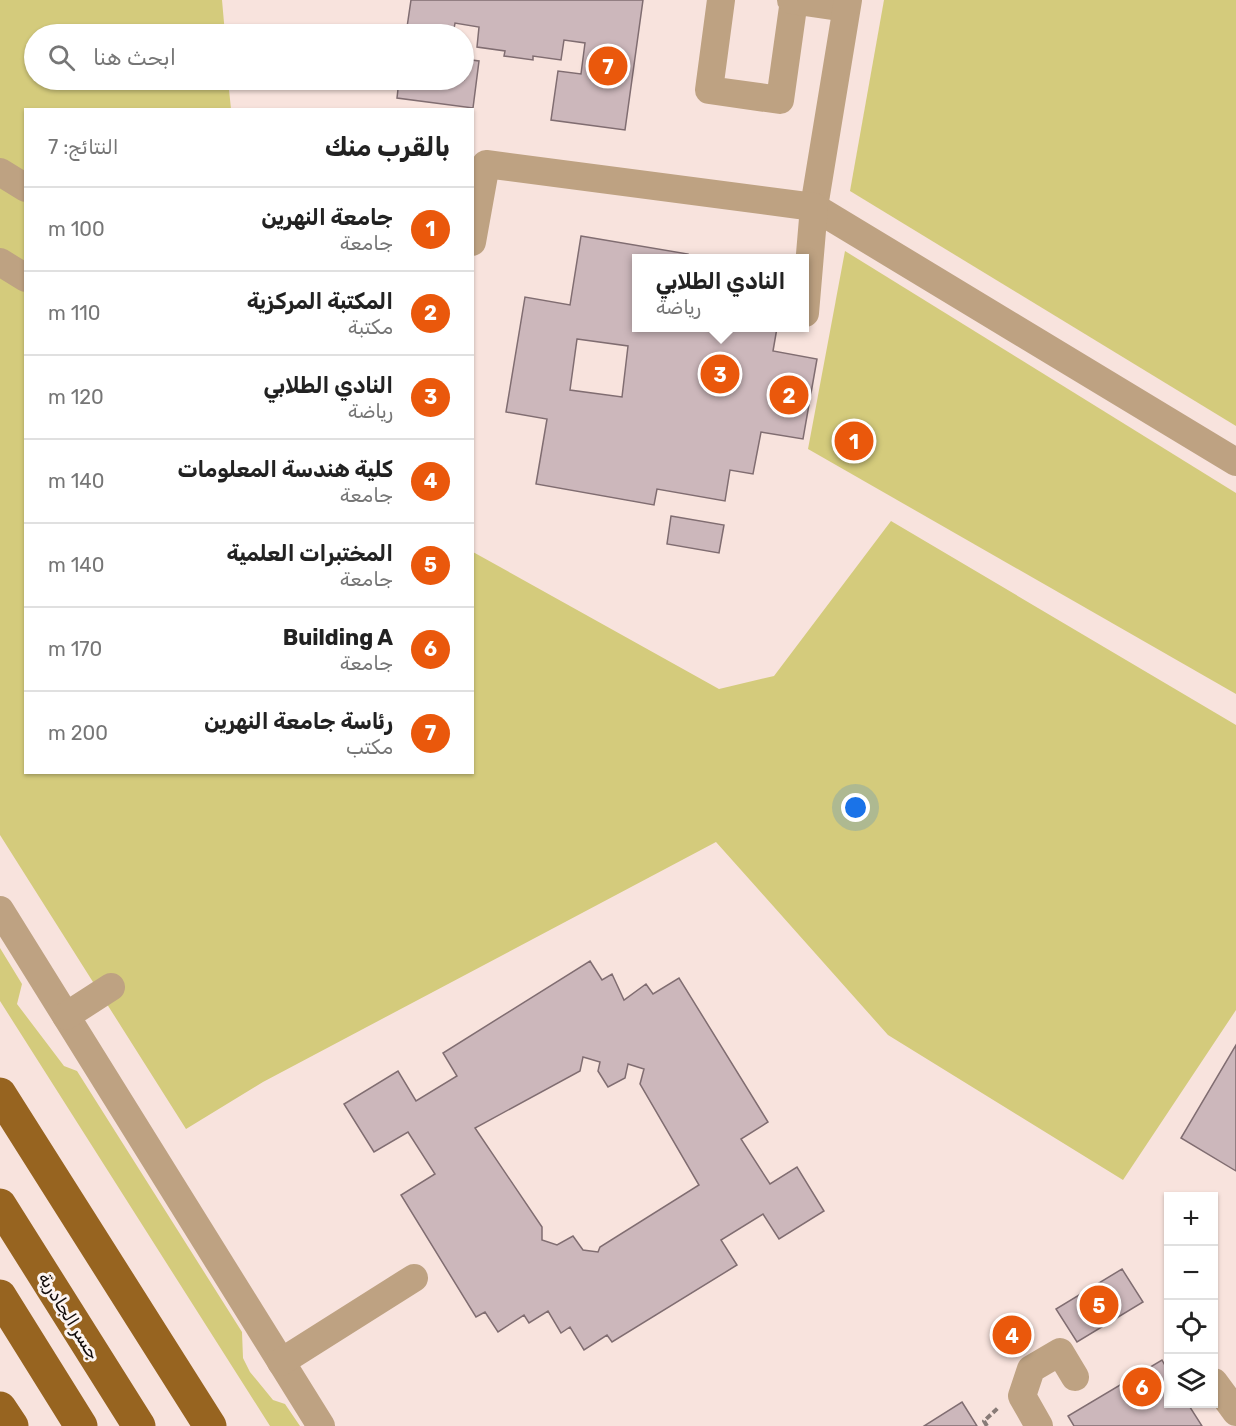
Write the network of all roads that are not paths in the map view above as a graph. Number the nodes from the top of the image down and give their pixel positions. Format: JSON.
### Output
{"nodes":[{"id":1,"x":721,"y":0,"type":"edge"},
{"id":2,"x":792,"y":0,"type":"edge"},
{"id":3,"x":847,"y":4,"type":"edge"},
{"id":4,"x":0,"y":172,"type":"edge"},
{"id":5,"x":24,"y":187,"type":"edge"},
{"id":6,"x":814,"y":207,"type":"junction"},
{"id":7,"x":474,"y":231,"type":"edge"},
{"id":8,"x":0,"y":262,"type":"edge"},
{"id":9,"x":809,"y":266,"type":"edge"},
{"id":10,"x":24,"y":277,"type":"edge"},
{"id":11,"x":1236,"y":462,"type":"edge"},
{"id":12,"x":0,"y":910,"type":"edge"},
{"id":13,"x":111,"y":987,"type":"dead end"},
{"id":14,"x":66,"y":1016,"type":"junction"},
{"id":15,"x":0,"y":1094,"type":"edge"},
{"id":16,"x":0,"y":1205,"type":"edge"},
{"id":17,"x":414,"y":1278,"type":"dead end"},
{"id":18,"x":0,"y":1296,"type":"edge"},
{"id":19,"x":281,"y":1362,"type":"junction"},
{"id":20,"x":1075,"y":1377,"type":"dead end"},
{"id":21,"x":1218,"y":1387,"type":"edge"},
{"id":22,"x":0,"y":1408,"type":"edge"},
{"id":23,"x":1236,"y":1412,"type":"edge"},
{"id":24,"x":12,"y":1426,"type":"edge"},
{"id":25,"x":81,"y":1426,"type":"edge"},
{"id":26,"x":139,"y":1426,"type":"edge"},
{"id":27,"x":210,"y":1426,"type":"edge"},
{"id":28,"x":321,"y":1426,"type":"edge"},
{"id":29,"x":1039,"y":1426,"type":"edge"}],
"edges":[{"from":1,"to":2,"type":"lane"},
{"from":2,"to":3,"type":"lane"},
{"from":3,"to":6,"type":"lane"},
{"from":4,"to":5,"type":"lane"},
{"from":6,"to":7,"type":"lane"},
{"from":6,"to":9,"type":"lane"},
{"from":6,"to":11,"type":"lane"},
{"from":8,"to":10,"type":"lane"},
{"from":12,"to":14,"type":"lane"},
{"from":13,"to":14,"type":"lane"},
{"from":14,"to":19,"type":"lane"},
{"from":15,"to":27,"type":"main road"},
{"from":16,"to":26,"type":"main road","name":"جسر الجادرية"},
{"from":17,"to":19,"type":"lane"},
{"from":18,"to":25,"type":"main road"},
{"from":19,"to":28,"type":"lane"},
{"from":20,"to":29,"type":"lane"},
{"from":21,"to":23,"type":"lane"},
{"from":22,"to":24,"type":"main road"}]}
